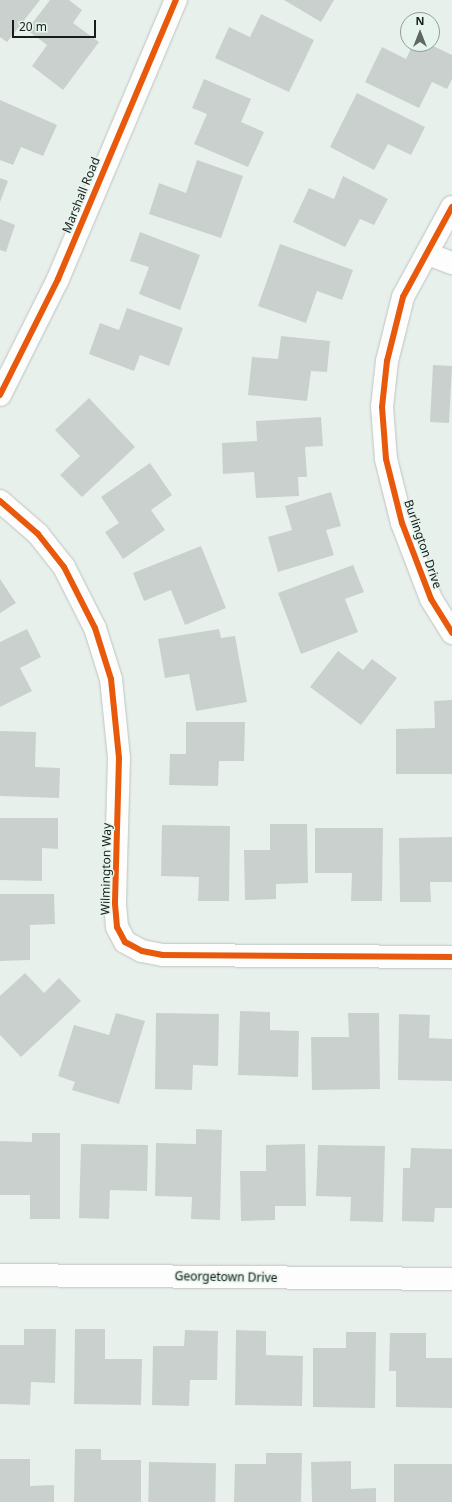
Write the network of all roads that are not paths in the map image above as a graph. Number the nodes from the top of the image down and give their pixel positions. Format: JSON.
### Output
{"nodes":[{"id":1,"x":176,"y":0,"type":"edge"},
{"id":2,"x":452,"y":207,"type":"edge"},
{"id":3,"x":428,"y":254,"type":"junction"},
{"id":4,"x":452,"y":263,"type":"edge"},
{"id":5,"x":0,"y":395,"type":"edge"},
{"id":6,"x":0,"y":501,"type":"edge"},
{"id":7,"x":452,"y":633,"type":"edge"},
{"id":8,"x":452,"y":957,"type":"edge"},
{"id":9,"x":0,"y":1275,"type":"edge"},
{"id":10,"x":452,"y":1279,"type":"edge"}],
"edges":[{"from":1,"to":5,"type":"street","name":"Marshall Road"},
{"from":2,"to":3,"type":"street","name":"Burlington Drive"},
{"from":3,"to":4,"type":"street"},
{"from":3,"to":7,"type":"street","name":"Burlington Drive"},
{"from":6,"to":8,"type":"street","name":"Wilmington Way"},
{"from":9,"to":10,"type":"street","name":"Georgetown Drive"}]}
